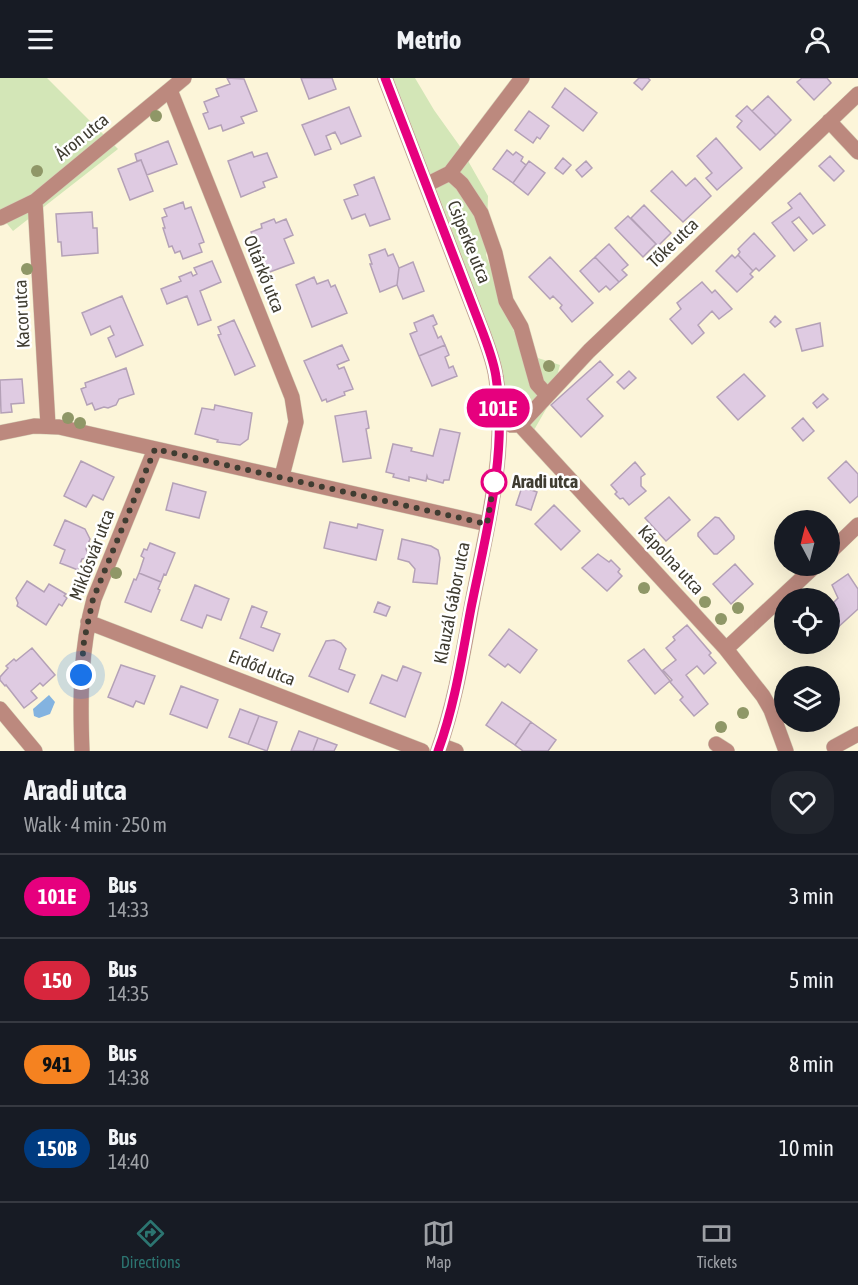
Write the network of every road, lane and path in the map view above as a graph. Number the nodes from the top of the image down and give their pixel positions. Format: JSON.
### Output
{"nodes":[{"id":1,"x":184,"y":78,"type":"edge"},
{"id":2,"x":385,"y":78,"type":"edge"},
{"id":3,"x":522,"y":78,"type":"edge"},
{"id":4,"x":170,"y":90,"type":"junction"},
{"id":5,"x":858,"y":94,"type":"edge"},
{"id":6,"x":829,"y":121,"type":"junction"},
{"id":7,"x":858,"y":152,"type":"edge"},
{"id":8,"x":450,"y":173,"type":"junction"},
{"id":9,"x":426,"y":184,"type":"junction"},
{"id":10,"x":35,"y":201,"type":"junction"},
{"id":11,"x":2,"y":214,"type":"edge"},
{"id":12,"x":547,"y":395,"type":"junction"},
{"id":13,"x":48,"y":425,"type":"junction"},
{"id":14,"x":499,"y":425,"type":"junction"},
{"id":15,"x":520,"y":425,"type":"junction"},
{"id":16,"x":0,"y":433,"type":"edge"},
{"id":17,"x":155,"y":449,"type":"junction"},
{"id":18,"x":282,"y":476,"type":"junction"},
{"id":19,"x":487,"y":524,"type":"junction"},
{"id":20,"x":858,"y":525,"type":"edge"},
{"id":21,"x":840,"y":542,"type":"edge"},
{"id":22,"x":804,"y":576,"type":"edge"},
{"id":23,"x":88,"y":622,"type":"junction"},
{"id":24,"x":726,"y":649,"type":"junction"},
{"id":25,"x":0,"y":708,"type":"edge"},
{"id":26,"x":858,"y":734,"type":"edge"},
{"id":27,"x":834,"y":747,"type":"dead end"},
{"id":28,"x":439,"y":748,"type":"edge"},
{"id":29,"x":35,"y":751,"type":"edge"},
{"id":30,"x":82,"y":751,"type":"edge"},
{"id":31,"x":422,"y":751,"type":"edge"},
{"id":32,"x":456,"y":751,"type":"edge"},
{"id":33,"x":786,"y":751,"type":"edge"}],
"edges":[{"from":1,"to":4,"type":"street","name":"Áron utca"},
{"from":2,"to":9,"type":"street","name":"Csiperke utca"},
{"from":3,"to":8,"type":"street"},
{"from":4,"to":10,"type":"street","name":"Áron utca"},
{"from":4,"to":18,"type":"street","name":"Oltárkő utca"},
{"from":5,"to":6,"type":"street","name":"Tőke utca"},
{"from":6,"to":7,"type":"street"},
{"from":6,"to":12,"type":"street","name":"Tőke utca"},
{"from":8,"to":9,"type":"street"},
{"from":8,"to":12,"type":"street"},
{"from":9,"to":14,"type":"street","name":"Csiperke utca"},
{"from":10,"to":11,"type":"street","name":"Áron utca"},
{"from":10,"to":13,"type":"street","name":"Kacor utca"},
{"from":12,"to":15,"type":"street","name":"Tőke utca"},
{"from":13,"to":16,"type":"street"},
{"from":13,"to":17,"type":"street"},
{"from":14,"to":15,"type":"street"},
{"from":14,"to":19,"type":"street","name":"Klauzál Gábor utca"},
{"from":15,"to":24,"type":"street","name":"Kápolna utca"},
{"from":17,"to":18,"type":"street"},
{"from":17,"to":23,"type":"street","name":"Miklósvár utca"},
{"from":18,"to":19,"type":"street"},
{"from":19,"to":28,"type":"street","name":"Klauzál Gábor utca"},
{"from":20,"to":21,"type":"street"},
{"from":22,"to":24,"type":"street"},
{"from":23,"to":30,"type":"street","name":"Miklósvár utca"},
{"from":23,"to":31,"type":"street","name":"Erdőd utca"},
{"from":24,"to":33,"type":"street","name":"Kápolna utca"},
{"from":25,"to":29,"type":"street"},
{"from":26,"to":27,"type":"street"},
{"from":28,"to":32,"type":"street"}]}
